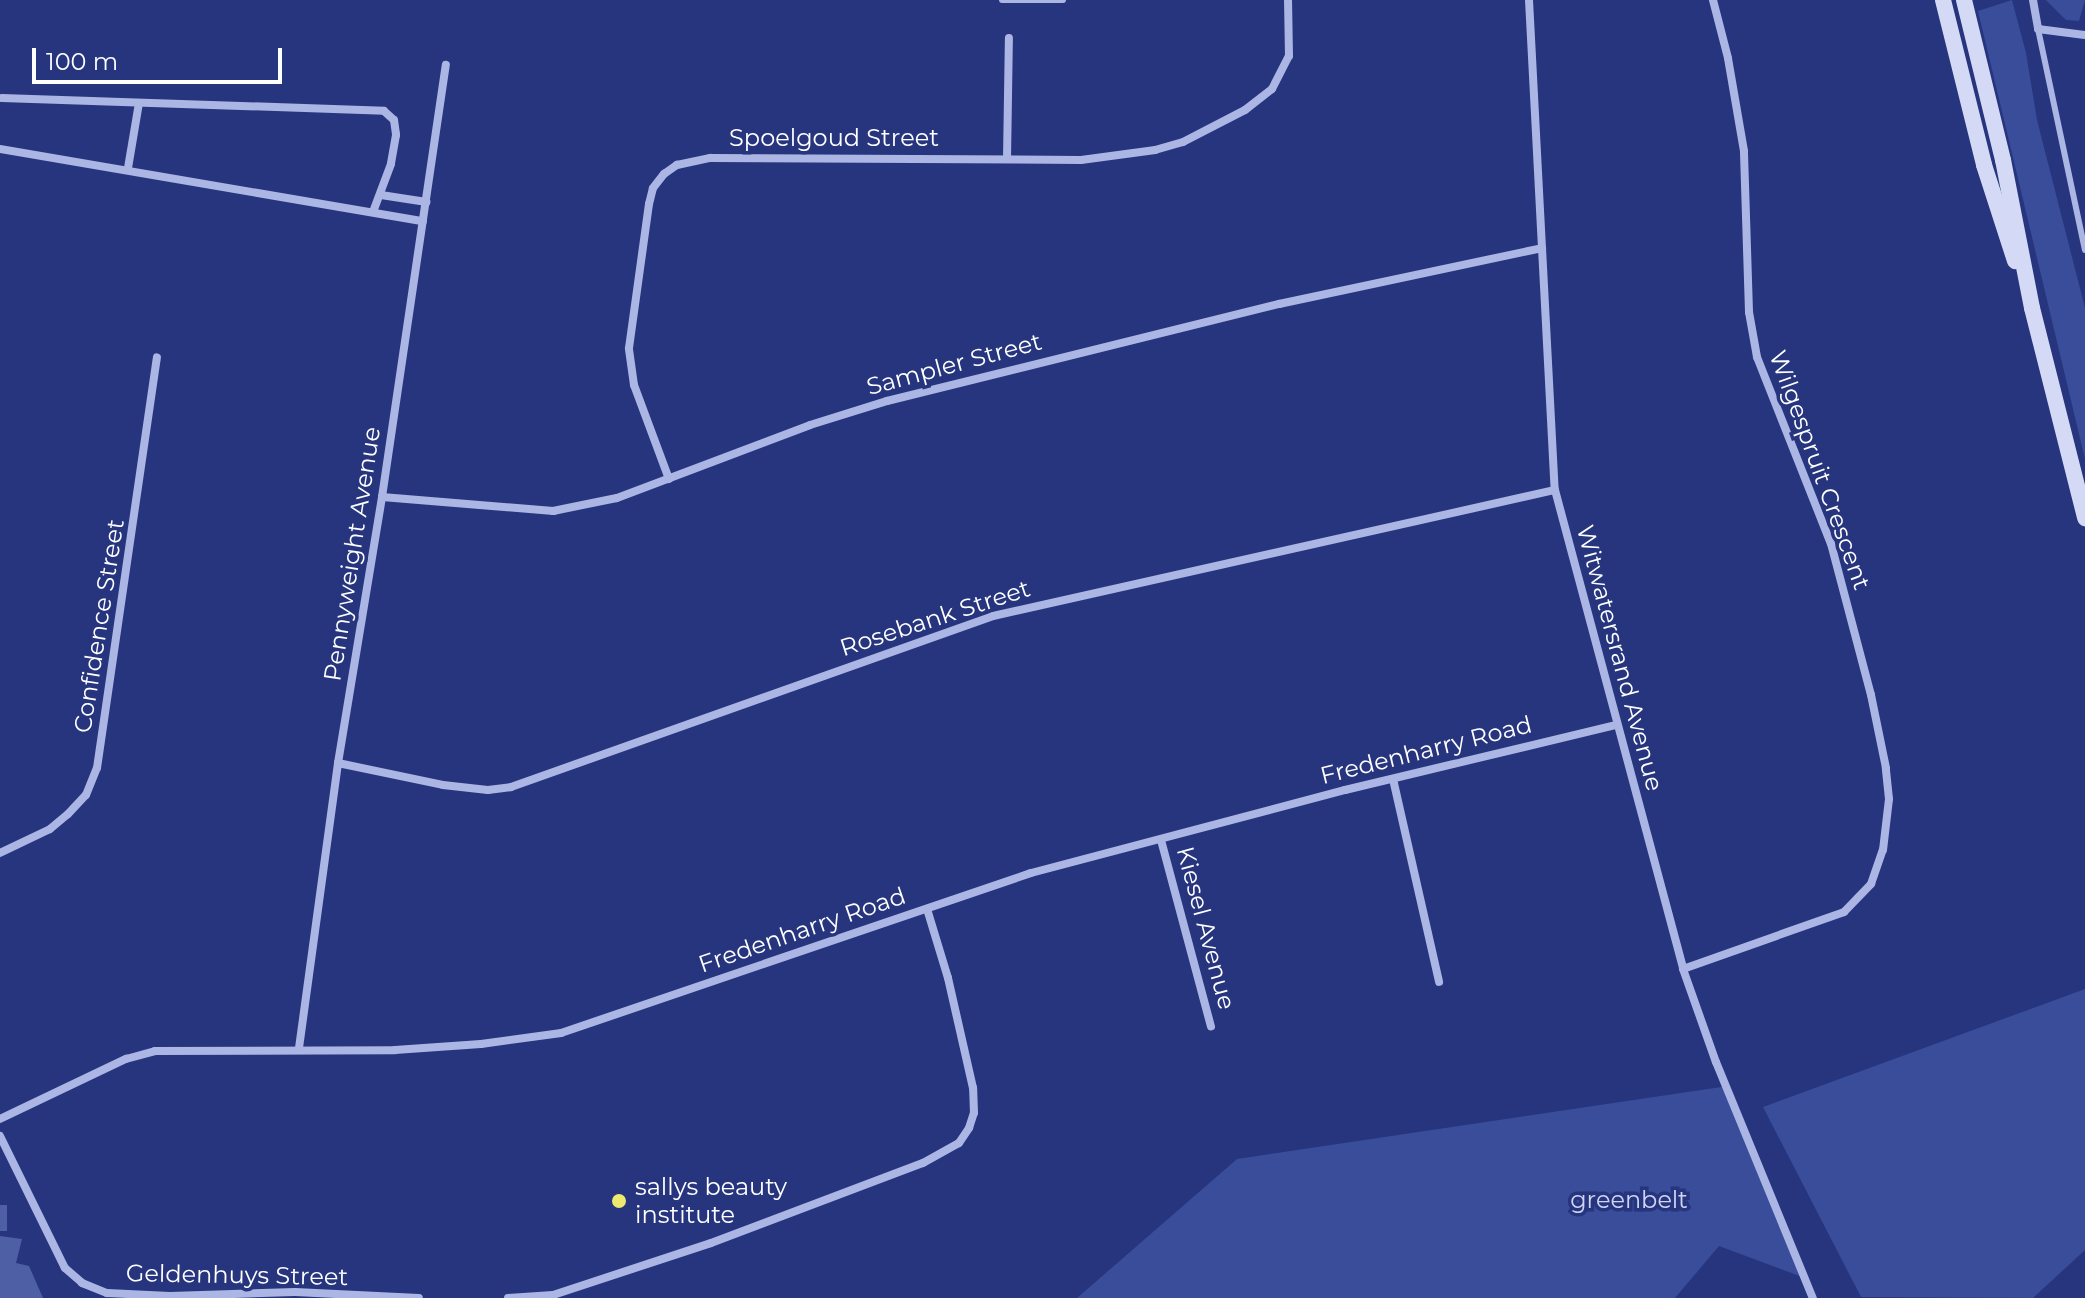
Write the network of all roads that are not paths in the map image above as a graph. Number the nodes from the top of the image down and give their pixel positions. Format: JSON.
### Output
{"nodes":[{"id":1,"x":1002,"y":0,"type":"edge"},
{"id":2,"x":1063,"y":0,"type":"edge"},
{"id":3,"x":1288,"y":0,"type":"edge"},
{"id":4,"x":1529,"y":0,"type":"edge"},
{"id":5,"x":1713,"y":0,"type":"edge"},
{"id":6,"x":1943,"y":0,"type":"edge"},
{"id":7,"x":1964,"y":0,"type":"edge"},
{"id":8,"x":2033,"y":0,"type":"edge"},
{"id":9,"x":2038,"y":29,"type":"junction"},
{"id":10,"x":2085,"y":35,"type":"edge"},
{"id":11,"x":1009,"y":38,"type":"dead end"},
{"id":12,"x":446,"y":65,"type":"dead end"},
{"id":13,"x":2,"y":98,"type":"dead end"},
{"id":14,"x":139,"y":103,"type":"junction"},
{"id":15,"x":0,"y":149,"type":"edge"},
{"id":16,"x":1007,"y":159,"type":"junction"},
{"id":17,"x":128,"y":168,"type":"junction"},
{"id":18,"x":381,"y":195,"type":"junction"},
{"id":19,"x":426,"y":202,"type":"junction"},
{"id":20,"x":373,"y":212,"type":"junction"},
{"id":21,"x":423,"y":221,"type":"junction"},
{"id":22,"x":1542,"y":248,"type":"junction"},
{"id":23,"x":2085,"y":250,"type":"edge"},
{"id":24,"x":2032,"y":308,"type":"junction"},
{"id":25,"x":157,"y":357,"type":"dead end"},
{"id":26,"x":669,"y":479,"type":"junction"},
{"id":27,"x":1555,"y":490,"type":"junction"},
{"id":28,"x":382,"y":497,"type":"junction"},
{"id":29,"x":2085,"y":518,"type":"edge"},
{"id":30,"x":1616,"y":725,"type":"junction"},
{"id":31,"x":338,"y":763,"type":"junction"},
{"id":32,"x":1393,"y":779,"type":"junction"},
{"id":33,"x":1161,"y":840,"type":"junction"},
{"id":34,"x":0,"y":853,"type":"edge"},
{"id":35,"x":927,"y":909,"type":"junction"},
{"id":36,"x":1683,"y":969,"type":"junction"},
{"id":37,"x":1439,"y":982,"type":"dead end"},
{"id":38,"x":1211,"y":1026,"type":"dead end"},
{"id":39,"x":299,"y":1048,"type":"junction"},
{"id":40,"x":0,"y":1119,"type":"edge"},
{"id":41,"x":0,"y":1136,"type":"edge"},
{"id":42,"x":553,"y":1297,"type":"edge"},
{"id":43,"x":419,"y":1298,"type":"edge"},
{"id":44,"x":508,"y":1298,"type":"edge"},
{"id":45,"x":1813,"y":1298,"type":"edge"}],
"edges":[{"from":1,"to":2,"type":"lane"},
{"from":3,"to":16,"type":"street","name":"Spoelgoud Street"},
{"from":4,"to":22,"type":"street","name":"Witwatersrand Avenue"},
{"from":5,"to":36,"type":"street","name":"Wilgespruit Crescent"},
{"from":6,"to":24,"type":"main road"},
{"from":7,"to":24,"type":"main road"},
{"from":8,"to":9,"type":"street"},
{"from":9,"to":10,"type":"street"},
{"from":9,"to":23,"type":"lane"},
{"from":11,"to":16,"type":"street"},
{"from":12,"to":19,"type":"street","name":"Pennyweight Avenue"},
{"from":13,"to":14,"type":"street"},
{"from":14,"to":17,"type":"street"},
{"from":14,"to":18,"type":"street"},
{"from":15,"to":17,"type":"street"},
{"from":16,"to":26,"type":"street","name":"Spoelgoud Street"},
{"from":17,"to":20,"type":"street"},
{"from":18,"to":19,"type":"street"},
{"from":18,"to":20,"type":"street"},
{"from":19,"to":21,"type":"street","name":"Pennyweight Avenue"},
{"from":20,"to":21,"type":"street"},
{"from":21,"to":28,"type":"street","name":"Pennyweight Avenue"},
{"from":22,"to":26,"type":"street","name":"Sampler Street"},
{"from":22,"to":27,"type":"street","name":"Witwatersrand Avenue"},
{"from":24,"to":29,"type":"main road"},
{"from":25,"to":34,"type":"street","name":"Confidence Street"},
{"from":26,"to":28,"type":"street","name":"Sampler Street"},
{"from":27,"to":30,"type":"street","name":"Witwatersrand Avenue"},
{"from":27,"to":31,"type":"street","name":"Rosebank Street"},
{"from":28,"to":31,"type":"street","name":"Pennyweight Avenue"},
{"from":30,"to":32,"type":"street","name":"Fredenharry Road"},
{"from":30,"to":36,"type":"street","name":"Witwatersrand Avenue"},
{"from":31,"to":39,"type":"street","name":"Pennyweight Avenue"},
{"from":32,"to":33,"type":"street","name":"Fredenharry Road"},
{"from":32,"to":37,"type":"street"},
{"from":33,"to":35,"type":"street","name":"Fredenharry Road"},
{"from":33,"to":38,"type":"street","name":"Kiesel Avenue"},
{"from":35,"to":39,"type":"street","name":"Fredenharry Road"},
{"from":35,"to":42,"type":"street"},
{"from":36,"to":45,"type":"street","name":"Witwatersrand Avenue"},
{"from":39,"to":40,"type":"street","name":"Fredenharry Road"},
{"from":41,"to":43,"type":"street","name":"Geldenhuys Street"},
{"from":42,"to":44,"type":"street"}]}
